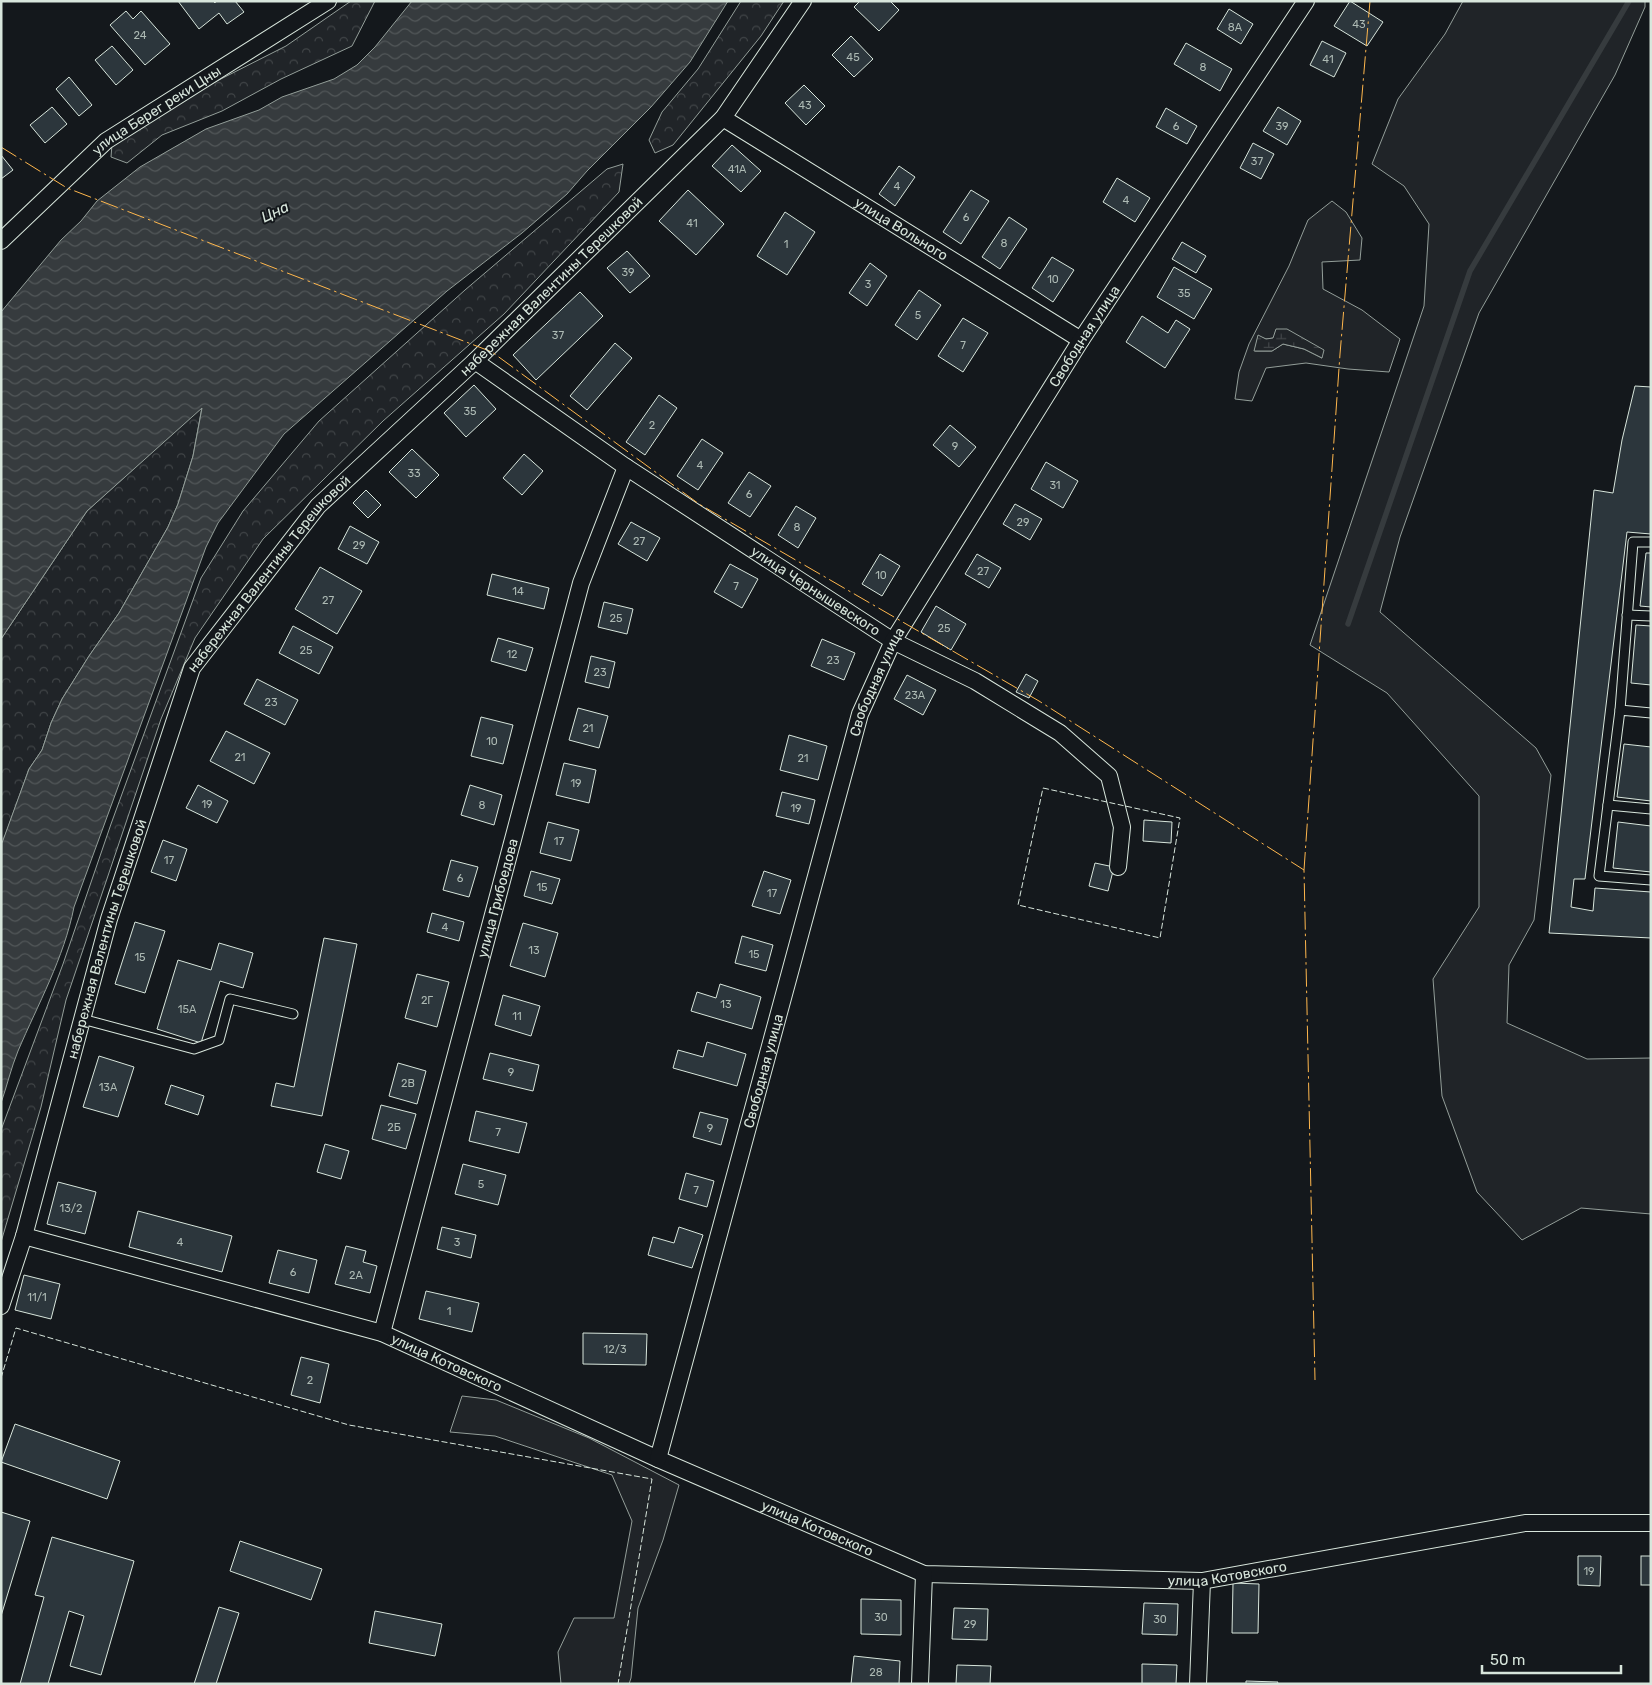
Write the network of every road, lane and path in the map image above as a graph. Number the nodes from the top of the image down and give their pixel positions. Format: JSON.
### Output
{"nodes":[{"id":1,"x":328,"y":1,"type":"edge"},
{"id":2,"x":803,"y":1,"type":"edge"},
{"id":3,"x":1306,"y":1,"type":"edge"},
{"id":4,"x":723,"y":118,"type":"junction"},
{"id":5,"x":1,"y":241,"type":"edge"},
{"id":6,"x":1081,"y":340,"type":"junction"},
{"id":7,"x":476,"y":361,"type":"junction"},
{"id":8,"x":626,"y":467,"type":"junction"},
{"id":9,"x":1651,"y":542,"type":"edge"},
{"id":10,"x":1627,"y":615,"type":"junction"},
{"id":11,"x":1651,"y":616,"type":"edge"},
{"id":12,"x":893,"y":641,"type":"junction"},
{"id":13,"x":1620,"y":710,"type":"junction"},
{"id":14,"x":1651,"y":713,"type":"edge"},
{"id":15,"x":1608,"y":805,"type":"junction"},
{"id":16,"x":1651,"y":809,"type":"edge"},
{"id":17,"x":1118,"y":866,"type":"dead end"},
{"id":18,"x":1651,"y":880,"type":"edge"},
{"id":19,"x":293,"y":1014,"type":"dead end"},
{"id":20,"x":82,"y":1019,"type":"junction"},
{"id":21,"x":24,"y":1236,"type":"junction"},
{"id":22,"x":1,"y":1306,"type":"edge"},
{"id":23,"x":382,"y":1333,"type":"junction"},
{"id":24,"x":658,"y":1459,"type":"junction"},
{"id":25,"x":1651,"y":1523,"type":"edge"},
{"id":26,"x":924,"y":1574,"type":"junction"},
{"id":27,"x":1202,"y":1580,"type":"junction"},
{"id":28,"x":920,"y":1684,"type":"edge"},
{"id":29,"x":1198,"y":1684,"type":"edge"}],
"edges":[{"from":1,"to":5,"type":"street","name":"улица Берег реки Цны"},
{"from":2,"to":4,"type":"street","name":"набережная Валентины Терешковой"},
{"from":3,"to":6,"type":"street","name":"Свободная улица"},
{"from":4,"to":6,"type":"street","name":"улица Вольного"},
{"from":4,"to":7,"type":"street","name":"набережная Валентины Терешковой"},
{"from":6,"to":12,"type":"street","name":"Свободная улица"},
{"from":7,"to":8,"type":"street","name":"улица Чернышевского"},
{"from":7,"to":20,"type":"street","name":"набережная Валентины Терешковой"},
{"from":8,"to":12,"type":"street","name":"улица Чернышевского"},
{"from":8,"to":23,"type":"street","name":"улица Грибоедова"},
{"from":9,"to":10,"type":"lane"},
{"from":10,"to":11,"type":"lane"},
{"from":10,"to":13,"type":"lane"},
{"from":12,"to":17,"type":"street","name":"улица Чернышевского"},
{"from":12,"to":24,"type":"street","name":"Свободная улица"},
{"from":13,"to":14,"type":"lane"},
{"from":13,"to":15,"type":"lane"},
{"from":15,"to":16,"type":"lane"},
{"from":15,"to":18,"type":"lane"},
{"from":19,"to":20,"type":"lane"},
{"from":20,"to":21,"type":"street","name":"набережная Валентины Терешковой"},
{"from":21,"to":22,"type":"street","name":"набережная Валентины Терешковой"},
{"from":21,"to":23,"type":"street","name":"улица Котовского"},
{"from":23,"to":24,"type":"street","name":"улица Котовского"},
{"from":24,"to":26,"type":"street","name":"улица Котовского"},
{"from":25,"to":27,"type":"street","name":"улица Котовского"},
{"from":26,"to":27,"type":"street","name":"улица Котовского"},
{"from":26,"to":28,"type":"street"},
{"from":27,"to":29,"type":"street"}]}
